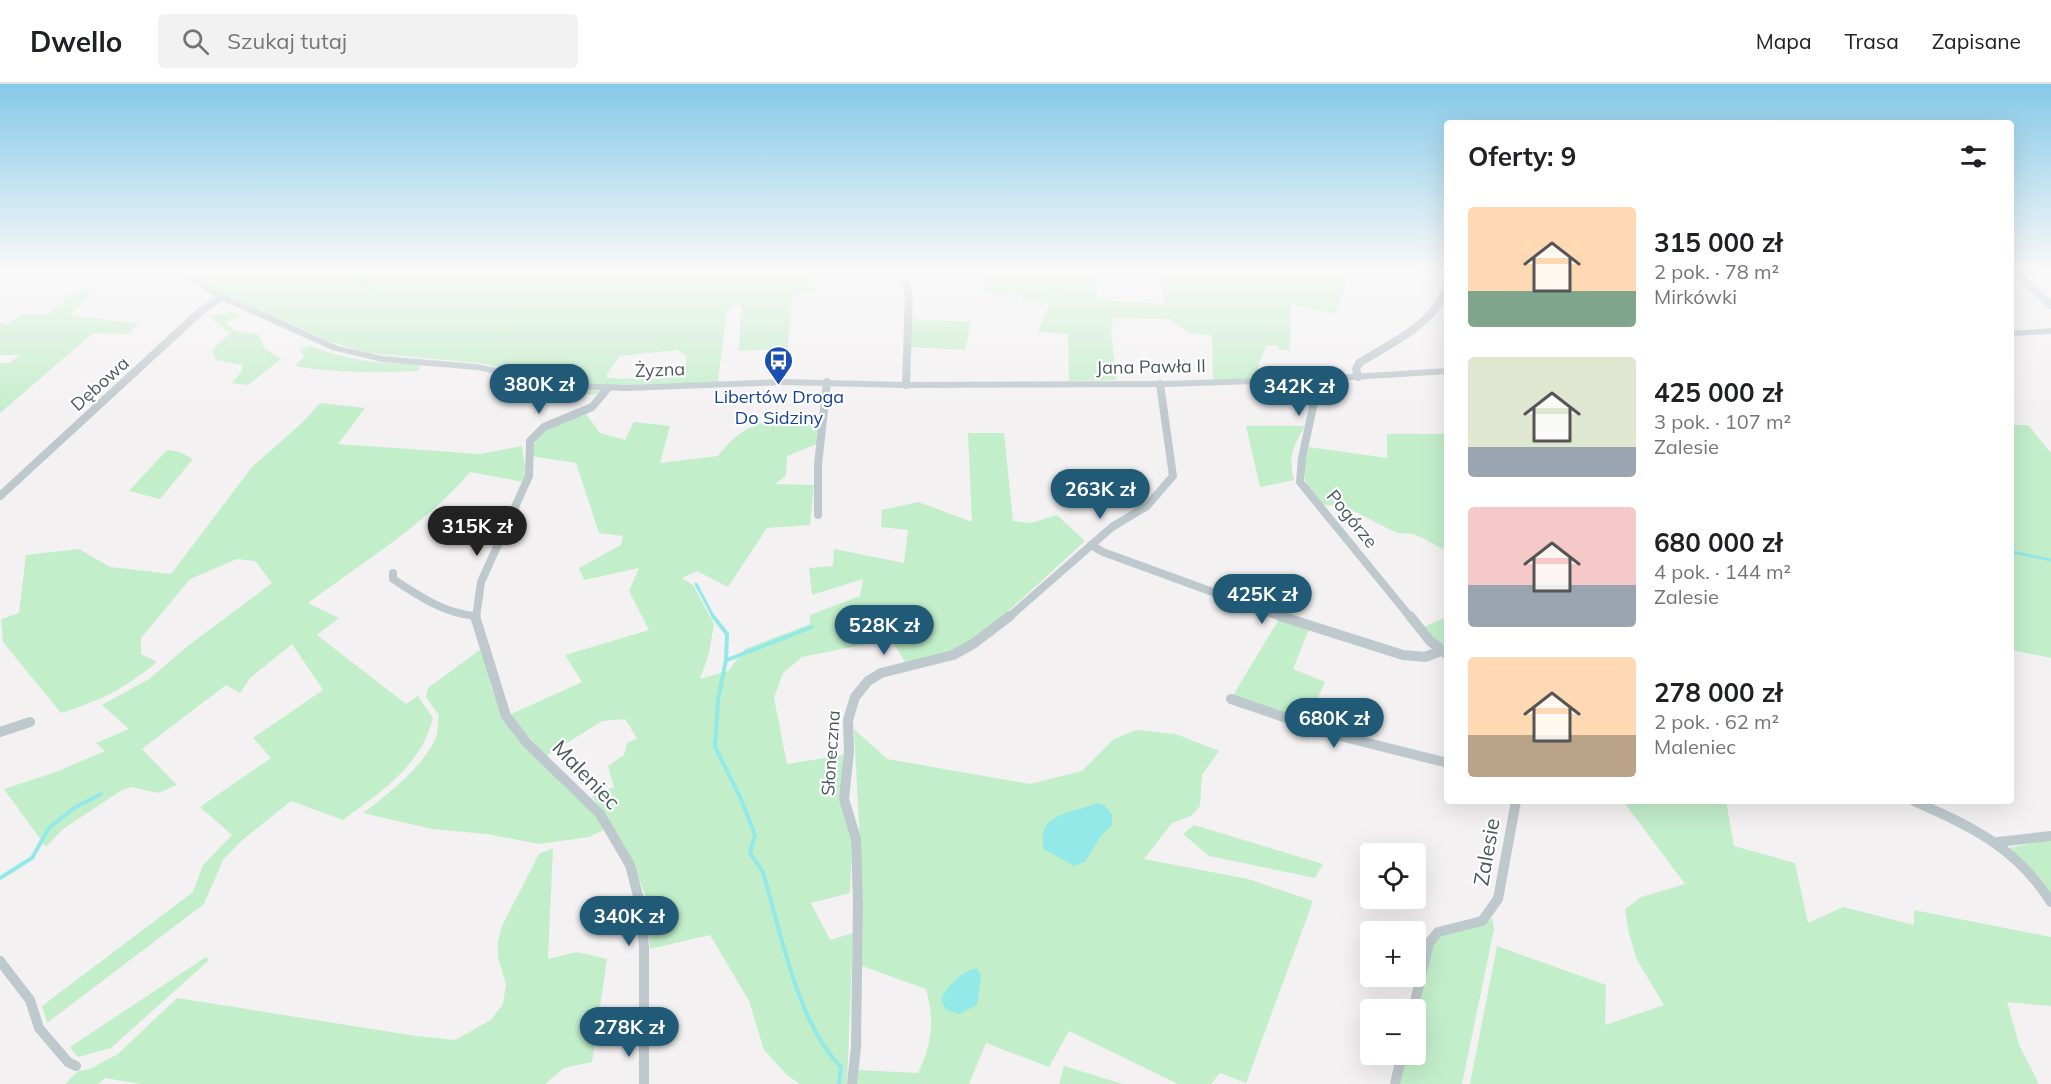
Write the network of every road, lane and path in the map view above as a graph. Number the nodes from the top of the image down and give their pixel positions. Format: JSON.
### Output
{"nodes":[{"id":1,"x":193,"y":319,"type":"edge"},
{"id":2,"x":269,"y":319,"type":"edge"},
{"id":3,"x":908,"y":319,"type":"edge"},
{"id":4,"x":1426,"y":319,"type":"edge"},
{"id":5,"x":2051,"y":331,"type":"edge"},
{"id":6,"x":2014,"y":334,"type":"edge"},
{"id":7,"x":1444,"y":371,"type":"edge"},
{"id":8,"x":1358,"y":376,"type":"junction"},
{"id":9,"x":1319,"y":379,"type":"junction"},
{"id":10,"x":827,"y":382,"type":"junction"},
{"id":11,"x":1160,"y":384,"type":"junction"},
{"id":12,"x":906,"y":385,"type":"junction"},
{"id":13,"x":1034,"y":385,"type":"joint"},
{"id":14,"x":608,"y":388,"type":"junction"},
{"id":15,"x":0,"y":496,"type":"edge"},
{"id":16,"x":818,"y":515,"type":"dead end"},
{"id":17,"x":1091,"y":545,"type":"junction"},
{"id":18,"x":393,"y":573,"type":"dead end"},
{"id":19,"x":475,"y":616,"type":"junction"},
{"id":20,"x":1444,"y":653,"type":"edge"},
{"id":21,"x":1231,"y":699,"type":"dead end"},
{"id":22,"x":30,"y":722,"type":"dead end"},
{"id":23,"x":0,"y":732,"type":"edge"},
{"id":24,"x":1444,"y":762,"type":"edge"},
{"id":25,"x":1515,"y":804,"type":"edge"},
{"id":26,"x":1920,"y":804,"type":"edge"},
{"id":27,"x":2051,"y":836,"type":"edge"},
{"id":28,"x":1998,"y":842,"type":"junction"},
{"id":29,"x":2051,"y":902,"type":"edge"},
{"id":30,"x":0,"y":960,"type":"edge"},
{"id":31,"x":1416,"y":999,"type":"edge"},
{"id":32,"x":1399,"y":1065,"type":"edge"},
{"id":33,"x":76,"y":1066,"type":"dead end"},
{"id":34,"x":644,"y":1084,"type":"edge"},
{"id":35,"x":852,"y":1084,"type":"edge"},
{"id":36,"x":1395,"y":1084,"type":"edge"}],
"edges":[{"from":1,"to":15,"type":"street","name":"Dębowa"},
{"from":2,"to":14,"type":"street","name":"Żyzna"},
{"from":3,"to":12,"type":"street"},
{"from":4,"to":8,"type":"street"},
{"from":5,"to":6,"type":"street"},
{"from":7,"to":8,"type":"street","name":"Jana Pawła II"},
{"from":8,"to":9,"type":"street","name":"Jana Pawła II"},
{"from":9,"to":11,"type":"street","name":"Jana Pawła II"},
{"from":9,"to":20,"type":"street","name":"Pogórze"},
{"from":10,"to":12,"type":"street","name":"Żyzna"},
{"from":10,"to":14,"type":"street","name":"Żyzna"},
{"from":10,"to":16,"type":"street"},
{"from":11,"to":13,"type":"street","name":"Jana Pawła II"},
{"from":11,"to":17,"type":"street","name":"Słoneczna"},
{"from":12,"to":13,"type":"street","name":"Żyzna"},
{"from":14,"to":19,"type":"street"},
{"from":17,"to":20,"type":"street"},
{"from":17,"to":35,"type":"street","name":"Słoneczna"},
{"from":18,"to":19,"type":"street"},
{"from":19,"to":34,"type":"street","name":"Maleniec"},
{"from":21,"to":24,"type":"street"},
{"from":22,"to":23,"type":"street"},
{"from":25,"to":31,"type":"street","name":"Zalesie"},
{"from":26,"to":28,"type":"street"},
{"from":27,"to":28,"type":"street"},
{"from":28,"to":29,"type":"street"},
{"from":30,"to":33,"type":"street"},
{"from":32,"to":36,"type":"street"}]}
